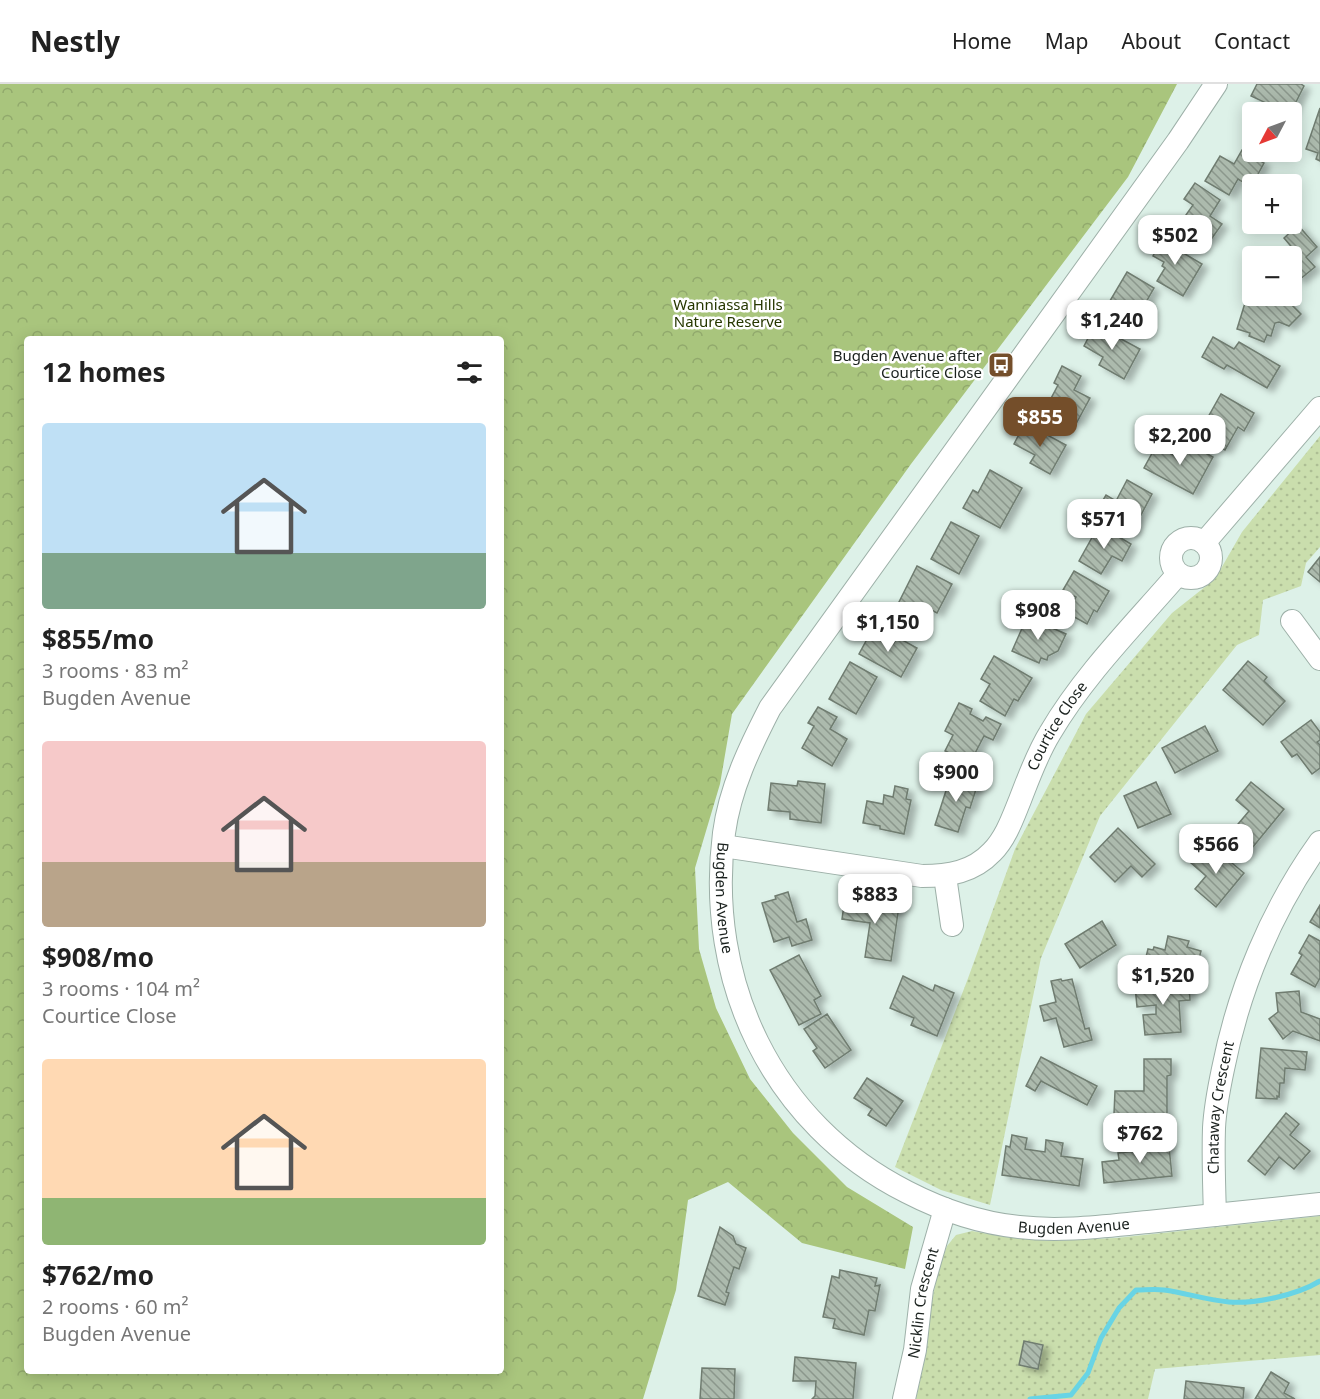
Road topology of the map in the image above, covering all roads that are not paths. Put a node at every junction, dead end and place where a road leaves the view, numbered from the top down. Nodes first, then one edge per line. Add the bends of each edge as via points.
1 (1216, 84) edge
2 (1320, 408) edge
3 (1292, 621) dead end
4 (1320, 659) edge
5 (1320, 842) edge
6 (723, 846) junction
7 (945, 876) junction
8 (952, 925) dead end
9 (1320, 1204) edge
10 (945, 1209) junction
11 (1215, 1215) junction
12 (904, 1399) edge

1 - 6 street, Bugden Avenue via 770,708 747,753 724,830
2 - 7 street, Courtice Close via 1204,543 1189,538 1175,545 1171,560 1178,574 1073,698 1049,734 999,844 975,866
3 - 4 street
5 - 11 street, Chataway Crescent via 1275,917 1229,1036 1214,1126
6 - 7 street, Courtice Close via 922,876
6 - 10 street, Bugden Avenue via 722,923 727,953 744,1010 775,1073 820,1130 847,1155 893,1185
7 - 8 street
9 - 11 street, Bugden Avenue
10 - 11 street, Bugden Avenue via 1019,1227 1071,1229
10 - 12 street, Nicklin Crescent via 922,1289

